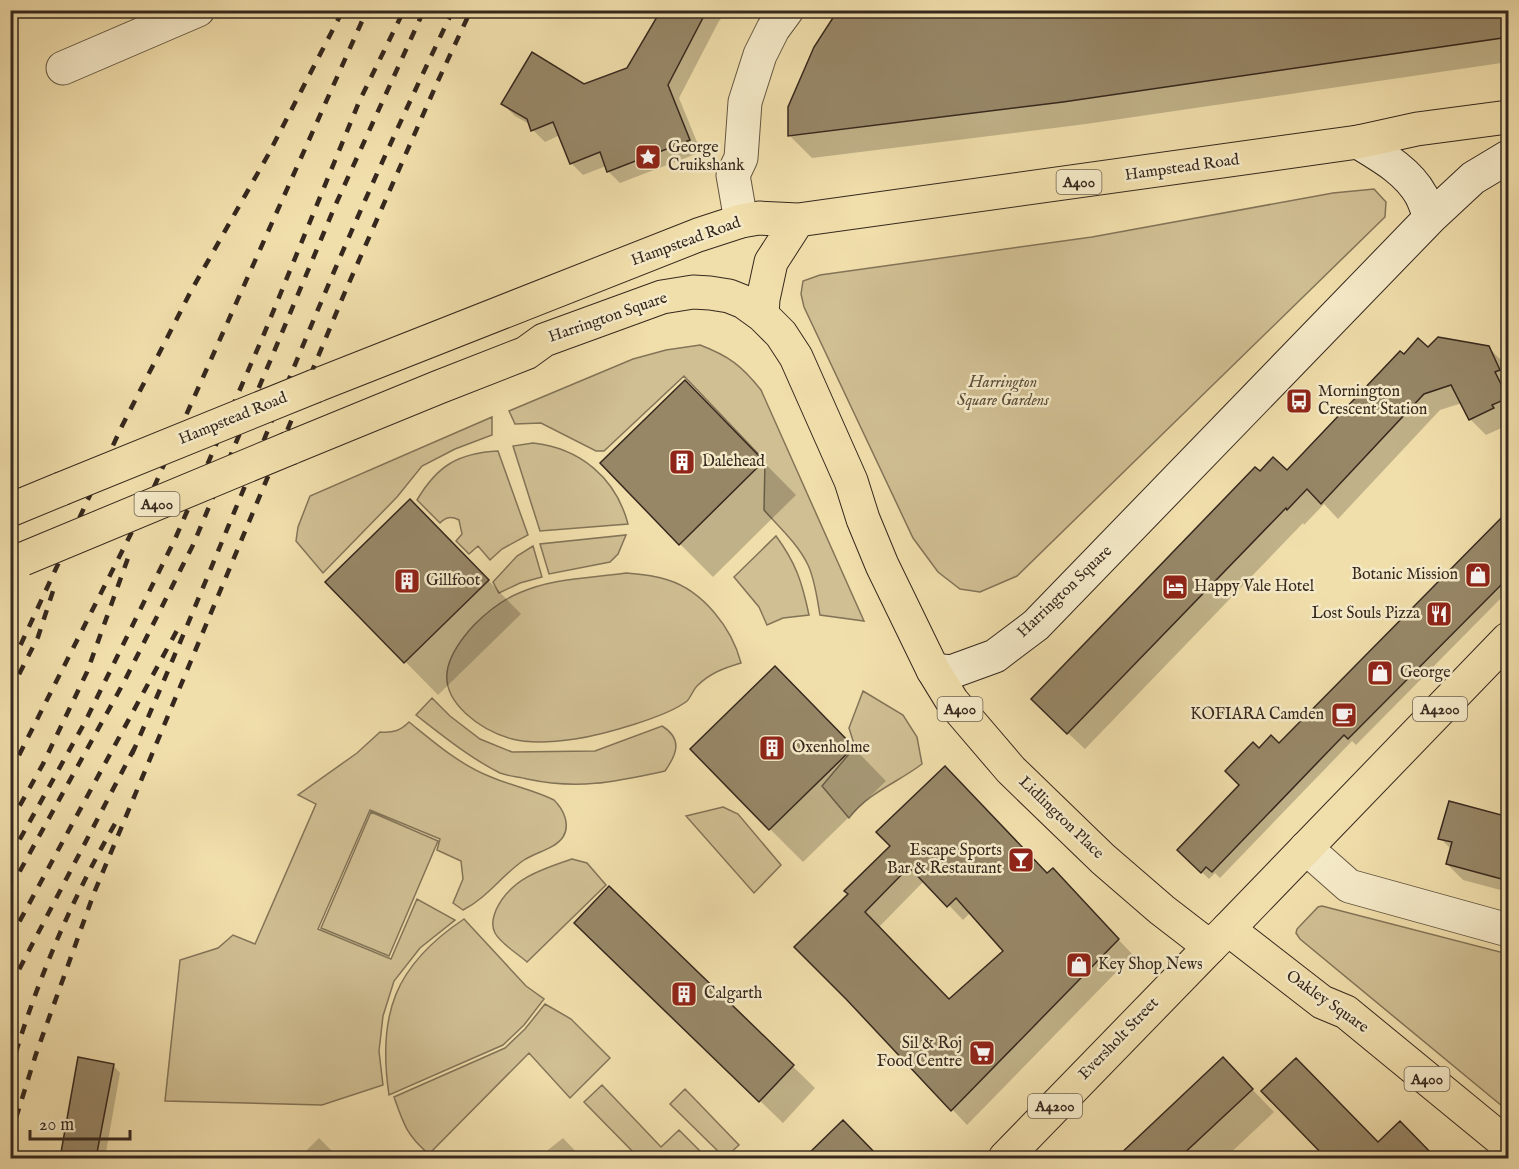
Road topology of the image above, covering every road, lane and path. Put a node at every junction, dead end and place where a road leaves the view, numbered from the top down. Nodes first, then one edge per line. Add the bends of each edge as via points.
1 (198, 10) edge
2 (787, 10) edge
3 (63, 68) dead end
4 (1509, 117) edge
5 (1358, 142) junction
6 (1509, 157) edge
7 (1430, 218) junction
8 (750, 219) junction
9 (798, 220) junction
10 (762, 315) junction
11 (10, 510) edge
12 (17, 562) edge
13 (1509, 639) edge
14 (933, 670) junction
15 (1306, 848) junction
16 (1509, 930) edge
17 (1219, 938) junction
18 (1509, 1145) edge
19 (1005, 1158) edge

1 - 3 street
2 - 8 street via 759,55 745,102 741,158 733,175
4 - 5 main road, Hampstead Road / A400 via 1417,129
5 - 7 street via 1394,165 1421,194
5 - 9 main road, Hampstead Road / A400
6 - 7 street, Harrington Square via 1473,178
7 - 14 street, Harrington Square via 1036,625 995,656 951,672
8 - 9 main road, Hampstead Road / A400
8 - 11 main road, Hampstead Road / A400, bridge via 676,243
9 - 10 main road via 771,262
10 - 12 main road, Harrington Square / A400, bridge via 729,296 693,292 662,297 544,340 526,353
10 - 14 main road, Harrington Square / A400 via 796,357 851,480 882,565
13 - 15 main road, A4200
14 - 17 main road, Lidlington Place / A400 via 952,701 1011,770 1103,859 1162,910
15 - 16 street via 1349,886
15 - 17 main road, A4200
17 - 18 main road, Oakley Square / A400 via 1322,1002 1346,1012
17 - 19 main road, Eversholt Street / A4200

